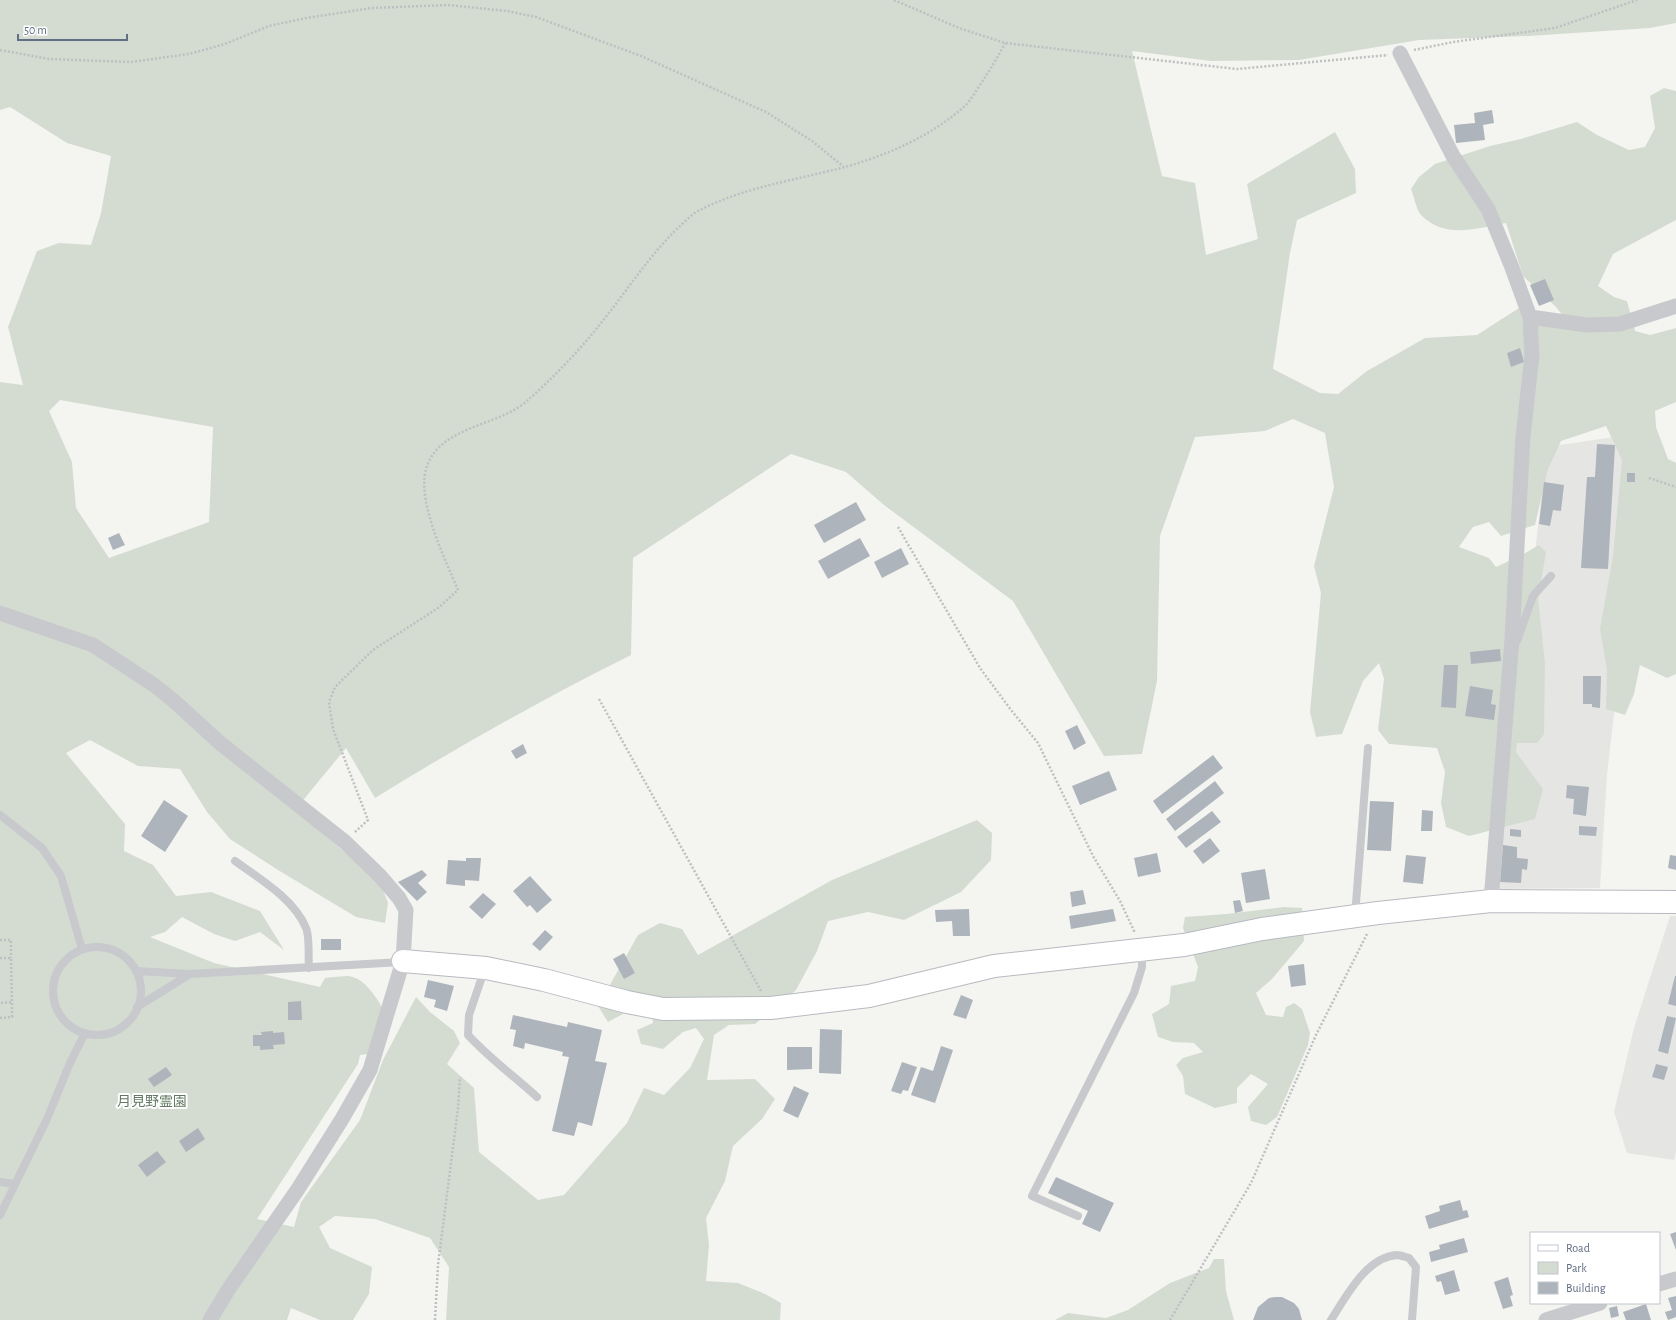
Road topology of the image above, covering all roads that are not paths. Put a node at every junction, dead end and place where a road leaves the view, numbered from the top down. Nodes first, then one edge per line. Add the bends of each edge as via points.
1 (1400, 53) road end
2 (1676, 306) edge
3 (1530, 317) junction
4 (1550, 576) dead end
5 (0, 613) edge
6 (1510, 659) junction
7 (1368, 748) dead end
8 (0, 815) edge
9 (235, 861) dead end
10 (1491, 901) junction
11 (1676, 902) edge
12 (1355, 916) junction
13 (1142, 949) junction
14 (82, 950) junction
15 (403, 962) junction
16 (309, 968) junction
17 (486, 968) junction
18 (136, 972) junction
19 (190, 974) junction
20 (138, 1007) junction
21 (85, 1033) junction
22 (537, 1097) dead end
23 (0, 1182) edge
24 (14, 1184) junction
25 (0, 1215) edge
26 (1078, 1216) dead end
27 (1676, 1279) edge
28 (1660, 1284) edge
29 (1597, 1304) edge
30 (210, 1320) edge
31 (1331, 1320) edge
32 (1412, 1320) edge
33 (1546, 1320) edge

1 - 3 street via 1453,156 1488,209
2 - 3 street via 1620,324 1587,325
3 - 6 street via 1532,355 1523,436
4 - 6 lane via 1533,596
5 - 15 street via 93,645 148,681 220,743 345,842 380,876 406,910
6 - 10 street
7 - 12 lane
8 - 14 lane via 42,848 61,876
9 - 16 lane via 279,894 298,912 307,929
10 - 11 street
10 - 12 street
12 - 13 street via 1262,929 1184,945
13 - 17 street via 994,966 869,996 771,1008 663,1009
13 - 26 lane via 1142,967 1134,993 1032,1196
14 - 18 lane via 100,947 118,952 126,957
14 - 21 lane via 61,966 56,974 53,992 62,1018
15 - 16 lane
15 - 17 street
15 - 30 street via 370,1070 298,1189
16 - 19 lane
17 - 22 lane via 469,1015 468,1036
18 - 19 lane
18 - 20 lane via 141,989
19 - 20 lane
20 - 21 lane via 120,1028 103,1034
21 - 24 lane via 47,1119
23 - 24 lane
24 - 25 lane
27 - 28 street
29 - 33 street
31 - 32 lane via 1359,1277 1384,1258 1398,1255 1409,1258 1416,1267

